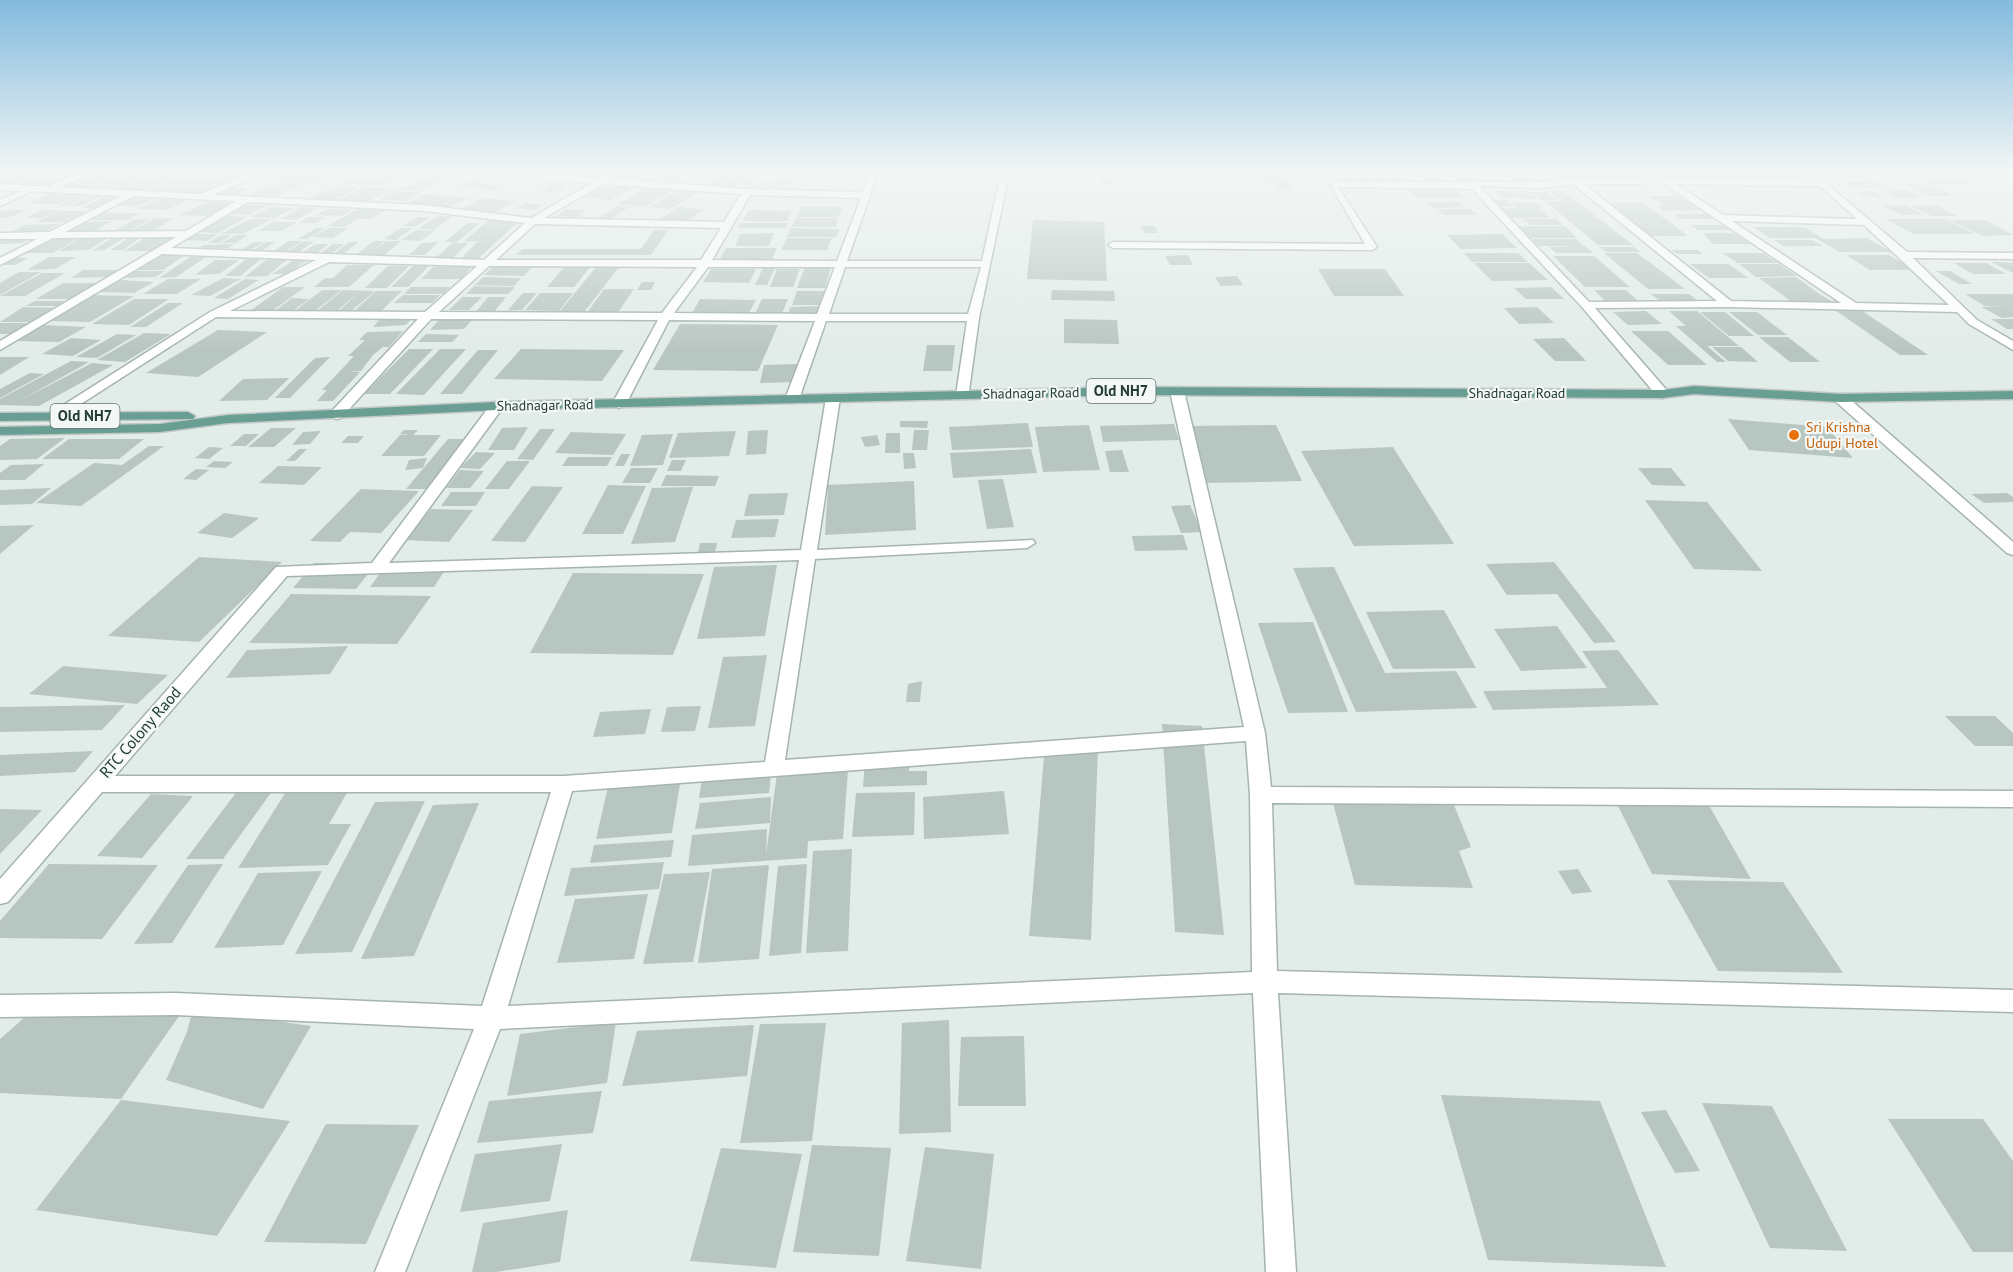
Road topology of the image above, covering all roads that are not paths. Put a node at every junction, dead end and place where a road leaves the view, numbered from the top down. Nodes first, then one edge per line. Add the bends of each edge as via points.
1 (58, 232) edge
2 (191, 232) edge
3 (521, 232) edge
4 (723, 232) edge
5 (853, 232) edge
6 (993, 232) edge
7 (1363, 232) edge
8 (1518, 232) edge
9 (1639, 232) edge
10 (1742, 232) edge
11 (1879, 232) edge
12 (188, 234) junction
13 (0, 236) edge
14 (51, 236) junction
15 (1113, 246) dead end
16 (161, 251) junction
17 (1904, 255) junction
18 (2013, 256) edge
19 (327, 259) junction
20 (0, 262) edge
21 (489, 263) junction
22 (705, 263) junction
23 (842, 263) junction
24 (987, 264) junction
25 (1728, 304) junction
26 (1586, 305) junction
27 (1854, 307) junction
28 (1958, 309) junction
29 (214, 314) junction
30 (428, 316) junction
31 (665, 317) junction
32 (822, 317) junction
33 (973, 318) junction
34 (0, 346) edge
35 (2013, 346) edge
36 (1177, 391) junction
37 (1663, 394) junction
38 (963, 395) junction
39 (2013, 395) edge
40 (833, 398) junction
41 (1839, 398) junction
42 (792, 399) junction
43 (619, 404) junction
44 (497, 406) junction
45 (336, 415) junction
46 (0, 417) edge
47 (56, 417) junction
48 (228, 419) junction
49 (0, 431) edge
50 (1027, 543) dead end
51 (2013, 550) edge
52 (806, 555) junction
53 (376, 568) junction
54 (1255, 733) junction
55 (774, 767) junction
56 (94, 784) junction
57 (564, 784) junction
58 (1261, 795) junction
59 (2013, 799) edge
60 (0, 895) edge
61 (1265, 982) junction
62 (2013, 1001) edge
63 (0, 1006) edge
64 (491, 1018) junction
65 (390, 1272) edge
66 (1281, 1272) edge

1 - 14 street
2 - 12 street
3 - 21 street
4 - 22 street
5 - 23 street
6 - 24 street
7 - 15 street via 1372,247
8 - 26 street
9 - 25 street
10 - 27 street
11 - 17 street
12 - 14 street
12 - 16 street
13 - 14 street
14 - 20 street
16 - 19 street
16 - 34 street
17 - 18 street
17 - 28 street
19 - 21 street
19 - 29 street
21 - 22 street
21 - 30 street
22 - 23 street
22 - 31 street
23 - 24 street
23 - 32 street
24 - 33 street
25 - 26 street
25 - 27 street
26 - 37 street
27 - 28 street
28 - 35 street
29 - 30 street
29 - 47 street
30 - 31 street
30 - 45 street
31 - 32 street
31 - 43 street
32 - 33 street
32 - 42 street
33 - 38 street
36 - 37 main road, Shadnagar Road / Old NH7
36 - 38 main road, Shadnagar Road / Old NH7
36 - 54 street
37 - 41 main road, Shadnagar Road / Old NH7 via 1694,390
38 - 40 main road, Shadnagar Road / Old NH7
39 - 41 main road, Shadnagar Road / Old NH7
40 - 42 main road, Shadnagar Road / Old NH7
40 - 52 street
41 - 51 street
42 - 43 main road, Shadnagar Road / Old NH7
43 - 44 main road, Shadnagar Road / Old NH7
44 - 45 main road, Shadnagar Road / Old NH7
44 - 53 street
45 - 48 main road, Shadnagar Road / Old NH7
46 - 47 main road, Shadnagar Road / Old NH7
47 - 48 main road, Shadnagar Road / Old NH7 via 171,414
48 - 49 main road, Shadnagar Road / Old NH7 via 160,428
50 - 52 street
52 - 53 street
52 - 55 street
53 - 56 street, RTC Colony Raod via 282,571
54 - 55 street
54 - 58 street
55 - 57 street
56 - 57 street
56 - 60 street, RTC Colony Raod
57 - 64 street
58 - 59 street
58 - 61 street
61 - 62 street
61 - 64 street
61 - 66 street
63 - 64 street via 176,1004
64 - 65 street

